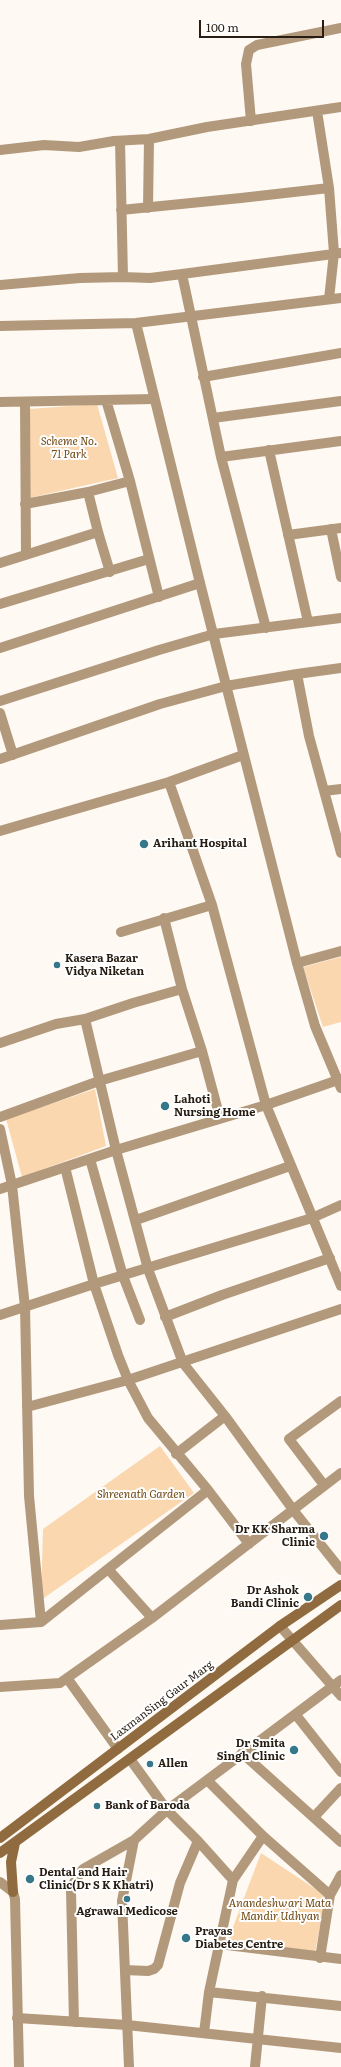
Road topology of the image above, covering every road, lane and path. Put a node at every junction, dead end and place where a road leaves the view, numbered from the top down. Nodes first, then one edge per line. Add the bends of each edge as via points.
1 (341, 28) edge
2 (341, 108) edge
3 (317, 111) junction
4 (251, 121) junction
5 (149, 140) junction
6 (120, 141) junction
7 (0, 150) edge
8 (330, 188) junction
9 (148, 208) junction
10 (121, 210) junction
11 (338, 253) edge
12 (182, 274) junction
13 (123, 277) junction
14 (0, 284) edge
15 (341, 298) edge
16 (329, 299) junction
17 (190, 317) junction
18 (136, 323) junction
19 (0, 326) edge
20 (341, 353) edge
21 (203, 377) junction
22 (154, 399) junction
23 (106, 400) junction
24 (341, 401) edge
25 (0, 402) edge
26 (25, 402) junction
27 (213, 418) junction
28 (341, 441) edge
29 (269, 450) junction
30 (221, 457) junction
31 (130, 481) junction
32 (88, 492) junction
33 (25, 504) junction
34 (336, 528) edge
35 (98, 532) junction
36 (288, 536) junction
37 (26, 555) junction
38 (149, 559) junction
39 (0, 563) edge
40 (110, 572) junction
41 (341, 575) edge
42 (200, 583) junction
43 (159, 597) junction
44 (0, 604) edge
45 (341, 618) edge
46 (308, 622) junction
47 (266, 628) junction
48 (214, 634) junction
49 (0, 648) edge
50 (341, 668) edge
51 (296, 674) junction
52 (226, 686) junction
53 (0, 701) edge
54 (0, 713) edge
55 (13, 755) junction
56 (243, 755) junction
57 (0, 759) edge
58 (169, 782) junction
59 (341, 789) edge
60 (324, 791) junction
61 (0, 831) edge
62 (341, 853) edge
63 (212, 905) junction
64 (164, 918) junction
65 (121, 932) dead end
66 (341, 951) edge
67 (297, 963) junction
68 (182, 989) junction
69 (85, 1019) junction
70 (0, 1043) edge
71 (202, 1051) junction
72 (99, 1081) junction
73 (340, 1082) edge
74 (266, 1105) junction
75 (0, 1117) edge
76 (220, 1118) junction
77 (0, 1129) edge
78 (116, 1150) junction
79 (90, 1159) junction
80 (290, 1166) junction
81 (65, 1167) junction
82 (12, 1185) junction
83 (0, 1189) edge
84 (341, 1205) edge
85 (312, 1218) junction
86 (136, 1220) junction
87 (330, 1258) junction
88 (148, 1269) junction
89 (123, 1276) junction
90 (94, 1284) junction
91 (341, 1286) edge
92 (26, 1307) junction
93 (341, 1309) edge
94 (0, 1315) edge
95 (165, 1317) junction
96 (140, 1320) dead end
97 (183, 1363) junction
98 (128, 1380) junction
99 (341, 1401) edge
100 (27, 1406) junction
101 (225, 1416) junction
102 (176, 1454) junction
103 (341, 1473) edge
104 (324, 1485) junction
105 (208, 1490) junction
106 (294, 1511) junction
107 (249, 1544) junction
108 (108, 1569) junction
109 (341, 1570) edge
110 (341, 1585) edge
111 (341, 1606) edge
112 (152, 1618) junction
113 (41, 1622) junction
114 (0, 1625) edge
115 (280, 1626) junction
116 (294, 1640) junction
117 (67, 1678) junction
118 (337, 1683) edge
119 (0, 1687) edge
120 (341, 1696) edge
121 (296, 1715) junction
122 (118, 1750) junction
123 (242, 1754) junction
124 (130, 1759) junction
125 (341, 1772) edge
126 (207, 1780) junction
127 (341, 1788) edge
128 (167, 1810) junction
129 (314, 1817) junction
130 (263, 1836) junction
131 (0, 1838) edge
132 (134, 1840) junction
133 (198, 1841) junction
134 (341, 1842) edge
135 (15, 1843) junction
136 (0, 1853) edge
137 (341, 1875) edge
138 (233, 1880) junction
139 (0, 1882) edge
140 (13, 1892) junction
141 (330, 1895) junction
142 (219, 1944) junction
143 (320, 1958) junction
144 (341, 1959) edge
145 (124, 1970) junction
146 (208, 1992) junction
147 (262, 1996) junction
148 (341, 2006) edge
149 (17, 2018) junction
150 (74, 2022) junction
151 (127, 2025) junction
152 (204, 2033) junction
153 (258, 2039) junction
154 (341, 2048) edge
155 (19, 2067) edge
156 (129, 2067) edge
157 (255, 2067) edge

1 - 4 street via 257,44 249,50 246,64
2 - 3 street
3 - 4 street
3 - 8 street
4 - 5 street
5 - 6 street
5 - 9 street
6 - 7 street via 79,147 44,145
6 - 10 street
8 - 9 street
8 - 11 street
9 - 10 street
10 - 13 street
11 - 12 street
11 - 16 street
12 - 13 street via 150,278
12 - 17 street
13 - 14 street
15 - 16 street
16 - 17 street
17 - 18 street
17 - 21 street
18 - 19 street
18 - 22 street
20 - 21 street
21 - 27 street
22 - 23 street
22 - 42 street
23 - 26 street
23 - 31 street
24 - 27 street
25 - 26 street
26 - 33 street
27 - 30 street
28 - 29 street
29 - 30 street
29 - 36 street
30 - 47 street
31 - 32 street
31 - 38 street
32 - 33 street
32 - 35 street
33 - 37 street
34 - 36 street
34 - 41 street
35 - 37 street
35 - 40 street
36 - 46 street
37 - 39 street
38 - 40 street
38 - 43 street
40 - 44 street
42 - 43 street
42 - 48 street
43 - 49 street
45 - 46 street
46 - 47 street
47 - 48 street
48 - 52 street
48 - 53 street
50 - 51 street
51 - 52 street
51 - 60 street via 308,736
52 - 55 street via 160,704
52 - 56 street
54 - 55 street
55 - 57 street
56 - 58 street
56 - 67 street
58 - 61 street
58 - 63 street
59 - 60 street
60 - 62 street
63 - 64 street
63 - 74 street
64 - 65 street
64 - 68 street
66 - 67 street
67 - 73 street via 315,1026
68 - 69 street
68 - 71 street
69 - 70 street via 56,1024
69 - 72 street
71 - 72 street
71 - 76 street
72 - 75 street
72 - 78 street
73 - 74 street
74 - 76 street
74 - 80 street
76 - 78 street
77 - 82 street
78 - 79 street
78 - 86 street
79 - 81 street
79 - 89 street
80 - 85 street
80 - 86 street
81 - 82 street
81 - 90 street
82 - 83 street
82 - 92 street
84 - 85 street
85 - 87 street
85 - 88 street
86 - 88 street
87 - 91 street
87 - 95 street
88 - 89 street
88 - 95 street
89 - 90 street
89 - 96 street
90 - 92 street
90 - 98 street
92 - 94 street
92 - 100 street
93 - 97 street
95 - 97 street
97 - 98 street
97 - 101 street
98 - 100 street
98 - 102 street via 148,1418
99 - 104 street via 289,1439
100 - 113 street via 29,1496
101 - 102 street
101 - 106 street
102 - 105 street
103 - 104 street
104 - 106 street
105 - 107 street
105 - 108 street
106 - 107 street
106 - 109 street
107 - 112 street
108 - 112 street
108 - 113 street
110 - 115 main road, LaxmanSing Gaur Marg
111 - 116 main road
112 - 117 street
113 - 114 street
115 - 116 street
115 - 122 main road, LaxmanSing Gaur Marg
116 - 118 street
116 - 124 main road
117 - 119 street via 60,1683
117 - 122 street
118 - 120 street
118 - 121 street
121 - 123 street
121 - 125 street
122 - 131 main road, LaxmanSing Gaur Marg
123 - 126 street
123 - 129 street
124 - 128 street
124 - 135 main road
126 - 128 street
126 - 130 street
127 - 129 street
128 - 132 street
128 - 133 street
129 - 134 street
130 - 138 street
130 - 141 street
132 - 145 street via 122,1901
132 - 150 street via 83,1869 73,1884 71,1891
133 - 138 street
133 - 145 street via 180,1883 158,1965 148,1971
135 - 136 main road
135 - 140 main road via 11,1862
137 - 141 street
138 - 142 street
139 - 140 street
140 - 149 street
141 - 143 street
142 - 143 street
142 - 146 street
143 - 144 street
145 - 151 street
146 - 147 street
146 - 152 street
147 - 148 street
147 - 153 street
149 - 150 street
149 - 155 street
150 - 151 street
151 - 152 street
151 - 156 street
152 - 153 street
153 - 154 street
153 - 157 street

